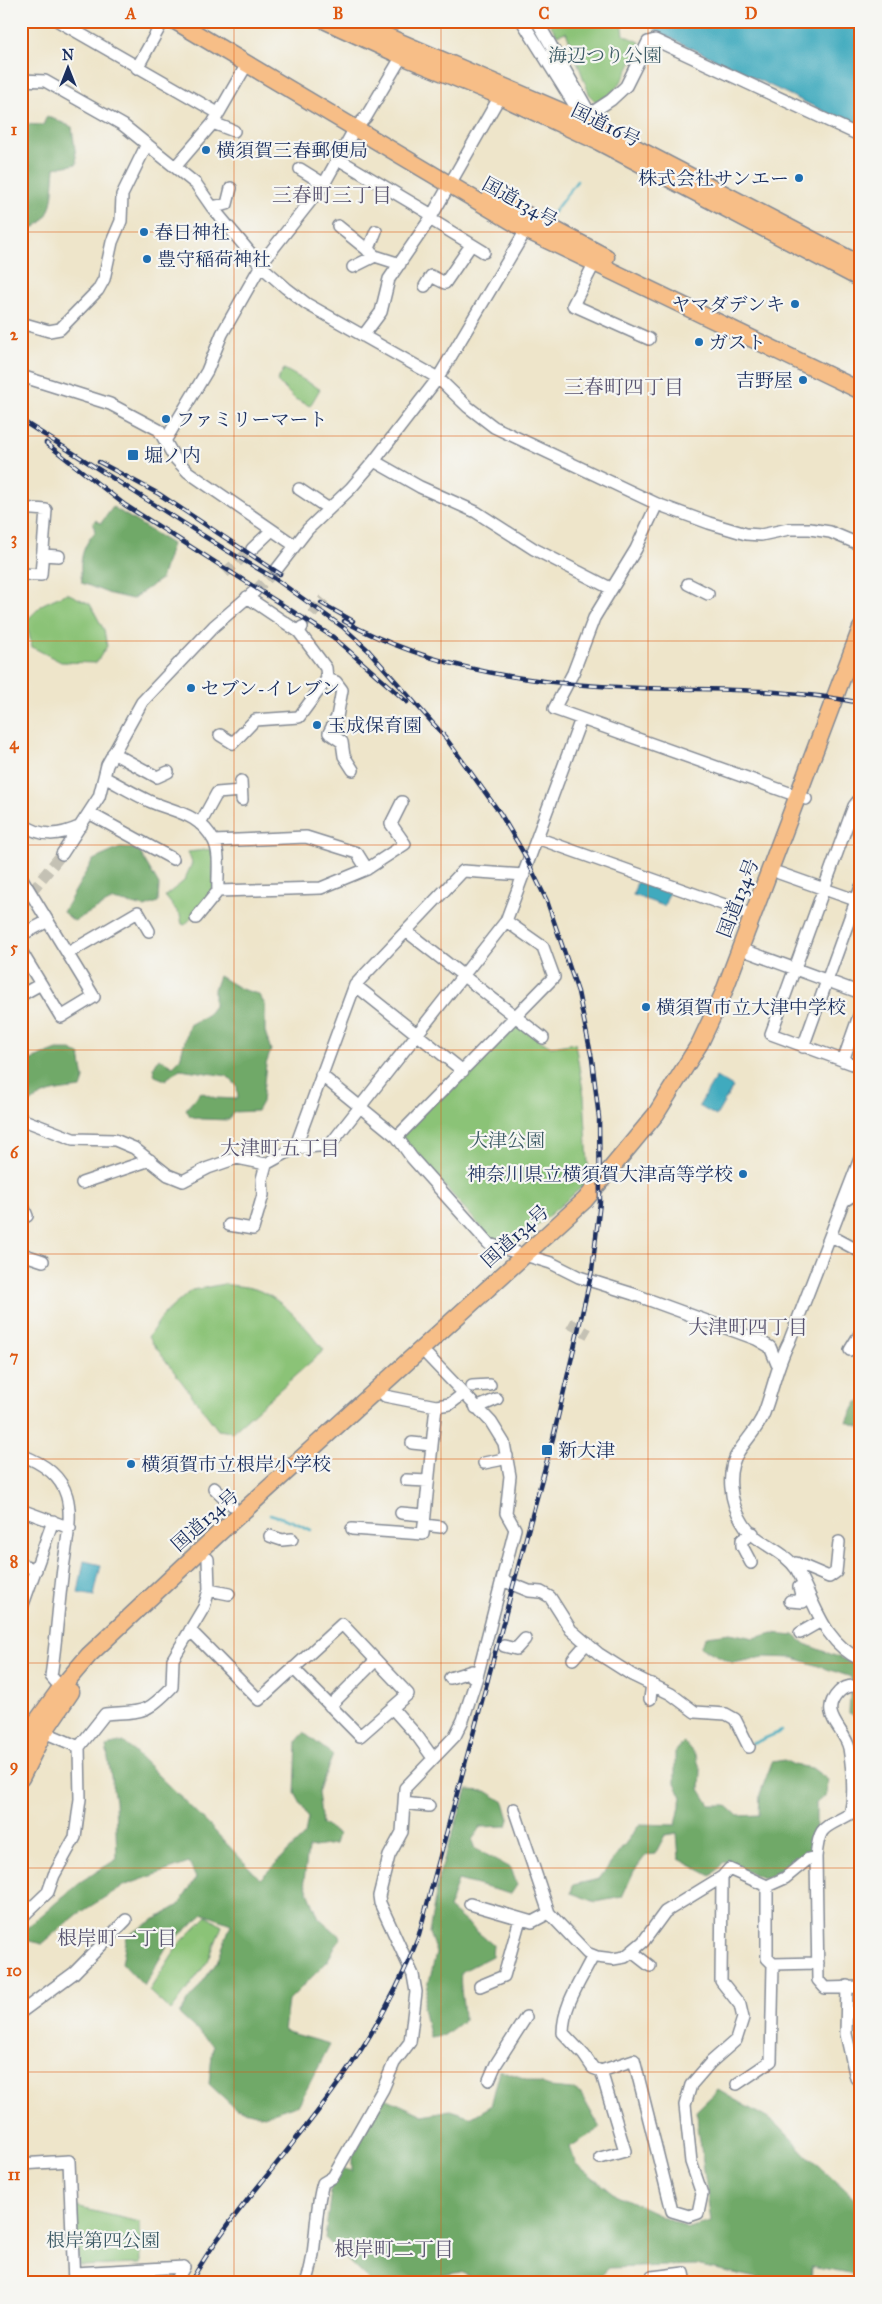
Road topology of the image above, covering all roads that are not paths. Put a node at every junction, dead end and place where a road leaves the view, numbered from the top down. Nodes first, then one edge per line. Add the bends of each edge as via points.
1 (58, 21) edge
2 (163, 21) edge
3 (175, 21) edge
4 (192, 21) edge
5 (326, 21) edge
6 (351, 21) edge
7 (522, 21) edge
8 (537, 21) edge
9 (402, 56) junction
10 (247, 64) junction
11 (137, 68) junction
12 (21, 80) edge
13 (500, 96) junction
14 (215, 118) junction
15 (585, 118) junction
16 (359, 124) junction
17 (234, 131) dead end
18 (861, 136) edge
19 (601, 137) junction
20 (147, 144) junction
21 (338, 159) junction
22 (176, 166) junction
23 (300, 169) dead end
24 (451, 180) junction
25 (324, 184) junction
26 (232, 188) dead end
27 (212, 207) junction
28 (431, 217) junction
29 (529, 225) junction
30 (338, 226) dead end
31 (376, 231) dead end
32 (471, 246) junction
33 (484, 252) dead end
34 (371, 253) junction
35 (400, 264) junction
36 (594, 264) junction
37 (861, 265) edge
38 (262, 267) junction
39 (353, 267) dead end
40 (861, 279) edge
41 (425, 286) dead end
42 (21, 323) edge
43 (363, 336) junction
44 (649, 339) dead end
45 (21, 376) edge
46 (438, 378) junction
47 (861, 380) edge
48 (861, 391) edge
49 (165, 441) junction
50 (374, 461) junction
51 (299, 489) dead end
52 (657, 504) junction
53 (21, 508) edge
54 (329, 509) junction
55 (272, 530) junction
56 (294, 545) junction
57 (861, 545) edge
58 (252, 549) tunnel mouth
59 (42, 555) junction
60 (59, 556) dead end
61 (277, 569) tunnel mouth
62 (21, 574) edge
63 (688, 584) dead end
64 (610, 588) junction
65 (708, 594) dead end
66 (861, 628) edge
67 (861, 659) edge
68 (327, 679) junction
69 (581, 719) junction
70 (220, 735) dead end
71 (113, 753) junction
72 (353, 770) dead end
73 (168, 772) dead end
74 (104, 777) junction
75 (241, 791) dead end
76 (802, 797) junction
77 (861, 797) edge
78 (402, 802) dead end
79 (89, 813) junction
80 (21, 823) edge
81 (200, 824) junction
82 (80, 826) junction
83 (537, 838) junction
84 (214, 841) junction
85 (62, 854) tunnel mouth
86 (173, 859) dead end
87 (367, 869) junction
88 (779, 873) junction
89 (524, 875) junction
90 (21, 877) edge
91 (861, 887) edge
92 (823, 889) junction
93 (218, 891) junction
94 (858, 901) edge
95 (753, 915) junction
96 (196, 918) dead end
97 (48, 921) junction
98 (506, 921) junction
99 (149, 931) dead end
100 (406, 931) junction
101 (21, 935) edge
102 (21, 951) edge
103 (749, 952) junction
104 (68, 953) junction
105 (794, 968) junction
106 (463, 977) junction
107 (827, 980) junction
108 (41, 984) junction
109 (355, 985) junction
110 (861, 993) edge
111 (21, 996) edge
112 (861, 1010) edge
113 (515, 1017) junction
114 (417, 1033) junction
115 (542, 1038) dead end
116 (803, 1046) junction
117 (843, 1061) junction
118 (861, 1067) edge
119 (463, 1071) junction
120 (321, 1075) junction
121 (360, 1107) junction
122 (21, 1119) edge
123 (397, 1137) junction
124 (294, 1148) junction
125 (861, 1156) edge
126 (150, 1160) junction
127 (266, 1164) junction
128 (82, 1183) dead end
129 (861, 1190) edge
130 (21, 1201) edge
131 (844, 1201) junction
132 (27, 1216) dead end
133 (229, 1225) dead end
134 (830, 1236) junction
135 (25, 1252) edge
136 (861, 1252) edge
137 (529, 1257) junction
138 (43, 1261) dead end
139 (861, 1332) edge
140 (850, 1350) dead end
141 (428, 1356) junction
142 (778, 1364) junction
143 (490, 1385) dead end
144 (472, 1386) dead end
145 (463, 1394) junction
146 (385, 1396) junction
147 (497, 1399) dead end
148 (436, 1406) junction
149 (476, 1408) junction
150 (412, 1443) dead end
151 (431, 1445) junction
152 (21, 1455) edge
153 (507, 1456) junction
154 (484, 1463) dead end
155 (406, 1480) dead end
156 (428, 1481) junction
157 (214, 1488) dead end
158 (232, 1505) dead end
159 (21, 1510) edge
160 (401, 1514) dead end
161 (53, 1521) junction
162 (424, 1525) junction
163 (441, 1526) dead end
164 (70, 1528) junction
165 (352, 1529) dead end
166 (753, 1533) junction
167 (270, 1536) dead end
168 (292, 1539) dead end
169 (839, 1542) dead end
170 (422, 1547) dead end
171 (208, 1559) junction
172 (751, 1563) dead end
173 (21, 1564) edge
174 (794, 1564) junction
175 (36, 1570) junction
176 (502, 1579) junction
177 (802, 1582) junction
178 (209, 1590) junction
179 (229, 1594) dead end
180 (790, 1601) dead end
181 (21, 1610) edge
182 (820, 1621) junction
183 (483, 1622) dead end
184 (190, 1630) junction
185 (800, 1633) dead end
186 (525, 1639) dead end
187 (587, 1643) junction
188 (504, 1646) dead end
189 (573, 1659) dead end
190 (376, 1660) junction
191 (861, 1660) edge
192 (293, 1668) junction
193 (450, 1678) dead end
194 (477, 1678) junction
195 (652, 1684) junction
196 (861, 1687) edge
197 (64, 1692) junction
198 (650, 1699) dead end
199 (330, 1706) junction
200 (393, 1709) junction
201 (44, 1732) junction
202 (24, 1744) edge
203 (79, 1747) junction
204 (750, 1747) dead end
205 (433, 1758) junction
206 (21, 1778) edge
207 (404, 1803) junction
208 (429, 1806) dead end
209 (514, 1809) dead end
210 (403, 1824) junction
211 (390, 1840) dead end
212 (816, 1856) junction
213 (722, 1877) junction
214 (767, 1886) junction
215 (470, 1904) dead end
216 (549, 1913) junction
217 (21, 1918) edge
218 (520, 1919) junction
219 (126, 1920) dead end
220 (632, 1952) junction
221 (593, 1956) junction
222 (818, 1963) junction
223 (773, 1964) junction
224 (650, 1966) dead end
225 (480, 1986) dead end
226 (847, 1986) junction
227 (861, 1986) edge
228 (21, 2012) edge
229 (526, 2017) dead end
230 (600, 2071) junction
231 (489, 2080) dead end
232 (861, 2082) edge
233 (752, 2089) dead end
234 (600, 2158) dead end
235 (21, 2164) edge
236 (74, 2278) edge
237 (175, 2283) edge
238 (306, 2283) edge
239 (652, 2283) edge
240 (686, 2283) edge

1 - 11 street
2 - 11 street
3 - 10 highway, 国道134号
4 - 16 highway, 国道134号
5 - 9 highway, 国道16号
6 - 15 highway, 国道16号
7 - 15 street
8 - 15 street
9 - 13 highway, 国道16号
9 - 16 street
10 - 14 street
10 - 16 highway, 国道134号
11 - 14 street
12 - 20 street via 44,81 124,125
13 - 19 highway, 国道16号
13 - 24 street
14 - 17 street
14 - 22 street
15 - 18 street via 622,91 648,42 655,40
15 - 19 highway, 国道16号
16 - 21 street
16 - 24 highway, 国道134号
19 - 37 highway, 国道16号
19 - 40 highway, 国道16号
20 - 22 street
20 - 42 street via 122,195 121,221 98,290 60,329 49,331
21 - 25 street
21 - 28 street
22 - 27 street via 196,184
23 - 25 street
24 - 28 street
24 - 29 highway, 国道134号
25 - 38 street via 264,260
26 - 27 street via 227,204
27 - 38 street
28 - 32 street
28 - 35 street
29 - 36 highway, 国道134号
29 - 46 street
29 - 47 highway, 国道134号
30 - 34 street
31 - 34 street
32 - 33 street
32 - 41 street via 445,284 431,276
34 - 35 street
34 - 39 street
35 - 43 street via 389,279 381,312
36 - 44 street via 573,305
36 - 48 highway, 国道134号
38 - 43 street via 307,304
38 - 49 street via 222,334 207,372
43 - 46 street
45 - 49 street via 123,410 159,430
46 - 50 street
46 - 52 street via 494,427
49 - 55 street via 188,472
50 - 54 street
50 - 64 street via 420,487 476,512 534,549
51 - 54 street
52 - 57 street via 746,534 761,535 789,528 810,529 830,532
52 - 64 street via 636,549
53 - 59 street via 46,510
54 - 56 street
55 - 56 street
55 - 58 street
56 - 61 street
59 - 60 street
59 - 62 street via 41,575
63 - 65 street
64 - 69 street via 554,709
66 - 76 highway, 国道134号
67 - 76 highway, 国道134号
68 - 70 street via 299,717 255,720 233,743
68 - 71 street via 326,668 301,629 251,594 214,626 142,702
68 - 72 street via 336,682 342,690 337,717 329,733 342,742 344,756
69 - 76 street
69 - 83 street
71 - 73 street via 157,777
71 - 74 street
74 - 79 street
74 - 81 street via 151,802 179,810
75 - 81 street via 217,793
76 - 88 highway, 国道134号
76 - 95 highway, 国道134号
77 - 92 street via 854,806
78 - 87 street via 391,824 405,844
79 - 82 street
79 - 86 street
80 - 82 street via 45,835 64,833
81 - 84 street
82 - 85 street
83 - 89 street
83 - 95 street
84 - 87 street via 306,837 357,853
84 - 93 street
87 - 93 street via 321,888
88 - 92 street
88 - 103 highway, 国道134号
89 - 98 street
89 - 100 street via 463,871
90 - 97 street
91 - 94 street
92 - 94 street
92 - 105 street
93 - 96 street
94 - 107 street
95 - 137 highway, 国道134号 via 700,1043 656,1114 585,1200
97 - 101 street
97 - 104 street
98 - 106 street
98 - 113 street via 543,947 554,974
99 - 104 street via 138,912
100 - 106 street
100 - 109 street
102 - 108 street
103 - 105 street
103 - 137 highway, 国道134号 via 708,1047 664,1120 592,1207
104 - 108 street via 94,997 61,1017
105 - 107 street
105 - 116 street via 771,1034
106 - 113 street
106 - 114 street
107 - 110 street
107 - 116 street
108 - 111 street
109 - 114 street
109 - 120 street
112 - 117 street
113 - 115 street
113 - 119 street
114 - 119 street
114 - 121 street
116 - 117 street
117 - 118 street
119 - 123 street
120 - 121 street
120 - 124 street
121 - 123 street
121 - 124 street via 330,1145
122 - 126 street via 73,1139 115,1140
123 - 137 street via 488,1244
124 - 127 street
125 - 131 street
126 - 127 street via 185,1187 208,1168 237,1158
126 - 128 street
127 - 133 street via 263,1194 253,1229
129 - 131 street
130 - 132 street
131 - 134 street
134 - 136 street
134 - 142 street
135 - 138 street
137 - 141 highway, 国道134号
137 - 142 street via 756,1339 770,1347
137 - 197 highway, 国道134号 via 122,1623 79,1665
139 - 140 street
141 - 145 street
141 - 146 highway, 国道134号
142 - 166 street via 764,1415 736,1456 731,1474 733,1499 742,1523
143 - 144 street
145 - 148 street via 450,1404
145 - 149 street
146 - 148 street
146 - 171 highway, 国道134号
147 - 149 street
148 - 151 street
149 - 153 street via 491,1422 504,1443
150 - 151 street
151 - 156 street
152 - 164 street via 38,1461 58,1478 68,1499
153 - 154 street
153 - 176 street via 510,1476 506,1513 515,1529
155 - 156 street
156 - 162 street
157 - 158 street
159 - 161 street
160 - 162 street
161 - 164 street
161 - 175 street
162 - 163 street
162 - 165 street
162 - 170 street
164 - 197 street via 51,1676
166 - 172 street via 742,1540
166 - 174 street
167 - 168 street
169 - 174 street via 836,1572 829,1577
171 - 178 street
171 - 197 highway, 国道134号
173 - 175 street
174 - 177 street
175 - 181 street
176 - 183 street via 498,1580
176 - 187 street via 550,1597 571,1630
176 - 194 street
177 - 180 street via 798,1585 803,1602
177 - 182 street
178 - 179 street
178 - 184 street via 204,1607
182 - 185 street
182 - 191 street via 836,1643
184 - 192 street via 259,1700
184 - 203 street via 174,1659 172,1686 153,1706 143,1711 105,1714
186 - 188 street via 516,1649
187 - 189 street
187 - 195 street via 632,1675
190 - 192 street via 342,1624
190 - 199 street
190 - 200 street via 408,1694
192 - 199 street
193 - 194 street via 472,1671 472,1676
194 - 205 street via 459,1730
195 - 198 street
195 - 204 street via 696,1712 726,1714 734,1719
196 - 212 street via 848,1686 833,1701 835,1726 846,1739 848,1747 853,1799 850,1814 823,1828
197 - 201 highway, 国道134号
197 - 202 highway, 国道134号 via 34,1725
199 - 200 street via 360,1736
200 - 205 street
201 - 203 street
201 - 206 highway, 国道134号
203 - 217 street via 80,1799 75,1837 48,1892
205 - 207 street via 405,1788
207 - 208 street
207 - 210 street
209 - 216 street
210 - 211 street
210 - 238 street via 389,1856 379,1896 401,1954 413,1975 416,1992 410,2042 394,2064 333,2177 323,2183 312,2267
212 - 214 street via 785,1878
212 - 222 street
213 - 214 street via 729,1869
213 - 220 street via 665,1912
213 - 230 street via 721,1981 740,2005 743,2018 736,2040 691,2085 685,2105 691,2162 702,2194 698,2213 689,2216 672,2211 634,2060
214 - 223 street via 767,1958
215 - 218 street
216 - 218 street via 532,1922
216 - 221 street
218 - 225 street via 504,1976
219 - 228 street via 94,1959
220 - 221 street via 613,1959
220 - 224 street
221 - 230 street via 569,2002 563,2033 593,2068
222 - 223 street
222 - 226 street via 818,1980 825,1988
223 - 233 street via 771,2061 741,2081
226 - 227 street
226 - 232 street via 846,2034 856,2078
229 - 231 street
230 - 234 street via 625,2152
235 - 236 street via 69,2161
236 - 237 street via 184,2267
239 - 240 street via 652,2277 684,2273

